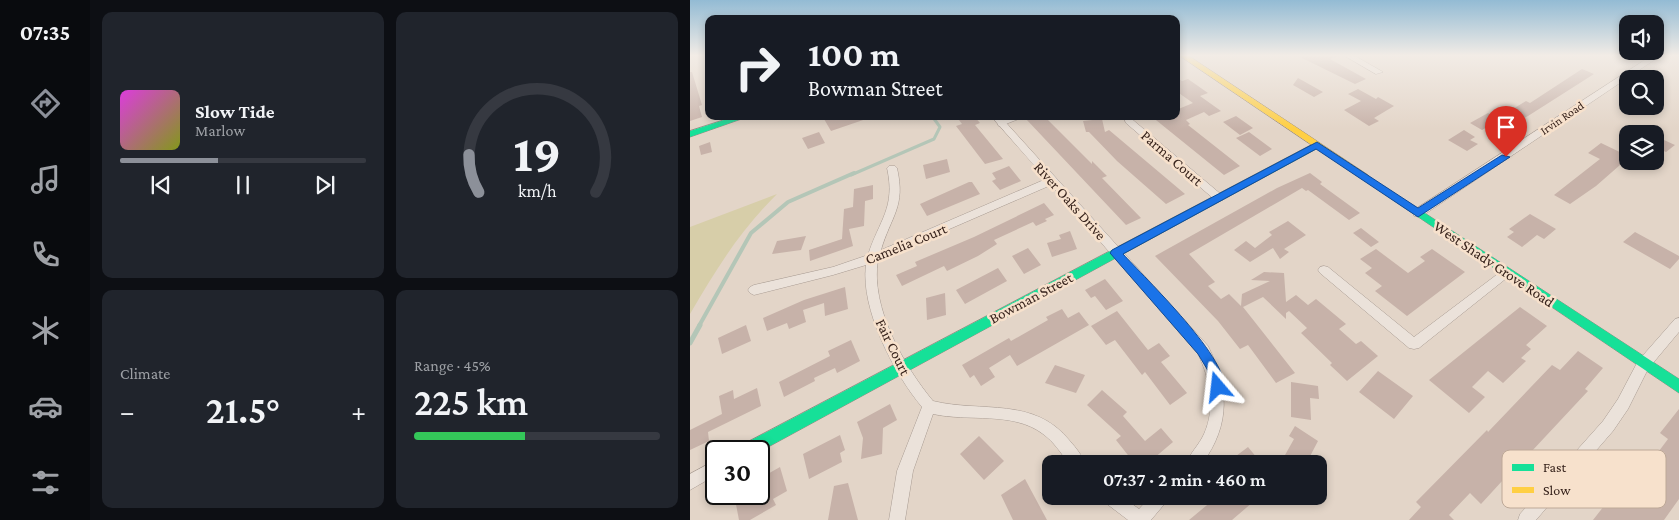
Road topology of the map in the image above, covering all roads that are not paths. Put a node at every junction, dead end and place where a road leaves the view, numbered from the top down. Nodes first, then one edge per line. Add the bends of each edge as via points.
1 (1220, 80) edge
2 (1619, 80) edge
3 (734, 120) edge
4 (998, 120) edge
5 (1129, 120) edge
6 (690, 134) edge
7 (1317, 145) junction
8 (892, 168) dead end
9 (1051, 181) junction
10 (1218, 198) junction
11 (1418, 213) junction
12 (1116, 253) junction
13 (873, 258) junction
14 (1324, 270) dead end
15 (1507, 273) junction
16 (754, 290) dead end
17 (1679, 323) edge
18 (1643, 364) junction
19 (903, 367) junction
20 (1679, 387) edge
21 (929, 406) junction
22 (766, 440) edge
23 (1587, 450) edge
24 (1071, 455) edge
25 (1200, 455) edge
26 (705, 473) edge
27 (690, 482) edge
28 (1120, 505) edge
29 (1154, 505) edge
30 (1536, 508) edge
31 (898, 520) edge
32 (1141, 520) edge
33 (1526, 520) edge

1 - 7 street, West Shady Grove Road
2 - 11 street, Irvin Road
3 - 6 street
4 - 9 street, River Oaks Drive
5 - 10 street, Parma Court
7 - 10 street, Bowman Street
7 - 11 street, West Shady Grove Road
8 - 13 street, Fair Court via 897,183 894,210
9 - 12 street, River Oaks Drive
9 - 13 street, Camelia Court
10 - 12 street, Bowman Street
11 - 15 street, West Shady Grove Road
12 - 19 street, Bowman Street
12 - 25 street, River Oaks Drive via 1203,350 1213,368 1218,387 1218,410 1213,430
13 - 16 street, Camelia Court
13 - 19 street, Fair Court via 872,297
14 - 15 street via 1414,344
15 - 18 street, West Shady Grove Road
17 - 18 street
18 - 20 street, West Shady Grove Road
18 - 23 street via 1623,404
19 - 21 street, Fair Court via 912,386
19 - 22 street, Bowman Street
21 - 24 street via 946,412 1026,418 1056,435
21 - 31 street via 905,471
26 - 27 street
28 - 32 street
29 - 32 street
30 - 33 street

